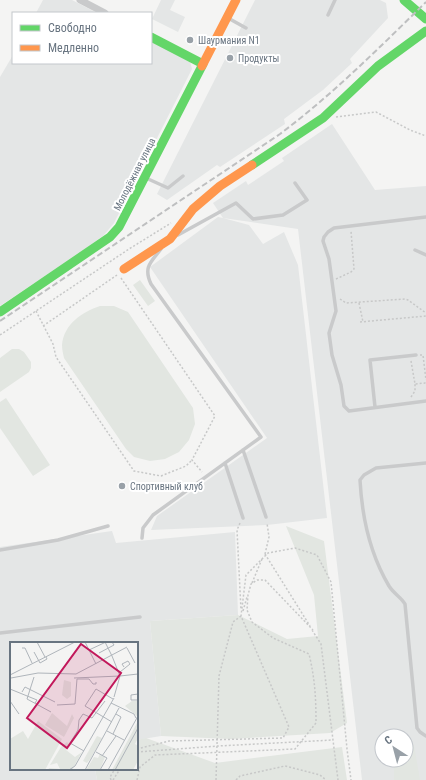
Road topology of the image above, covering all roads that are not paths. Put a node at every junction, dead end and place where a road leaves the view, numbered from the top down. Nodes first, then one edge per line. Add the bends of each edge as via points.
1 (80, 0) edge
2 (236, 0) edge
3 (334, 0) edge
4 (407, 1) edge
5 (89, 2) edge
6 (104, 12) edge
7 (328, 15) dead end
8 (227, 18) junction
9 (426, 19) edge
10 (246, 28) dead end
11 (426, 31) edge
12 (152, 38) edge
13 (203, 64) junction
14 (184, 176) dead end
15 (145, 177) junction
16 (295, 183) dead end
17 (426, 217) edge
18 (170, 239) junction
19 (415, 250) dead end
20 (426, 255) edge
21 (124, 268) dead end
22 (0, 312) edge
23 (416, 355) road end
24 (426, 400) edge
25 (375, 407) junction
26 (243, 450) junction
27 (225, 463) junction
28 (426, 463) edge
29 (266, 517) road end
30 (243, 518) road end
31 (108, 526) dead end
32 (142, 538) dead end
33 (0, 550) edge
34 (140, 617) dead end
35 (0, 633) edge
36 (426, 736) edge

1 - 5 street
2 - 8 street, Молодёжная улица
3 - 7 lane
4 - 9 street
5 - 6 street
8 - 10 lane
8 - 13 street, Молодёжная улица
11 - 18 street via 378,66 323,118 220,186 193,209
12 - 13 street
13 - 15 street, Молодёжная улица
14 - 15 lane via 168,188
15 - 22 street, Молодёжная улица via 119,227 110,237
16 - 18 lane via 307,200 283,215 253,219 236,203
17 - 25 lane via 334,228 324,237 336,311 329,332 344,406 350,411
18 - 21 street
18 - 26 lane via 150,263 148,277 261,437
19 - 20 lane
23 - 25 lane via 370,360
24 - 25 lane
26 - 27 lane
26 - 29 lane
27 - 30 lane
27 - 32 lane via 153,515 143,528
28 - 36 lane via 376,468 360,480 367,537 389,586 405,604 417,728
31 - 33 lane via 58,540
34 - 35 lane

